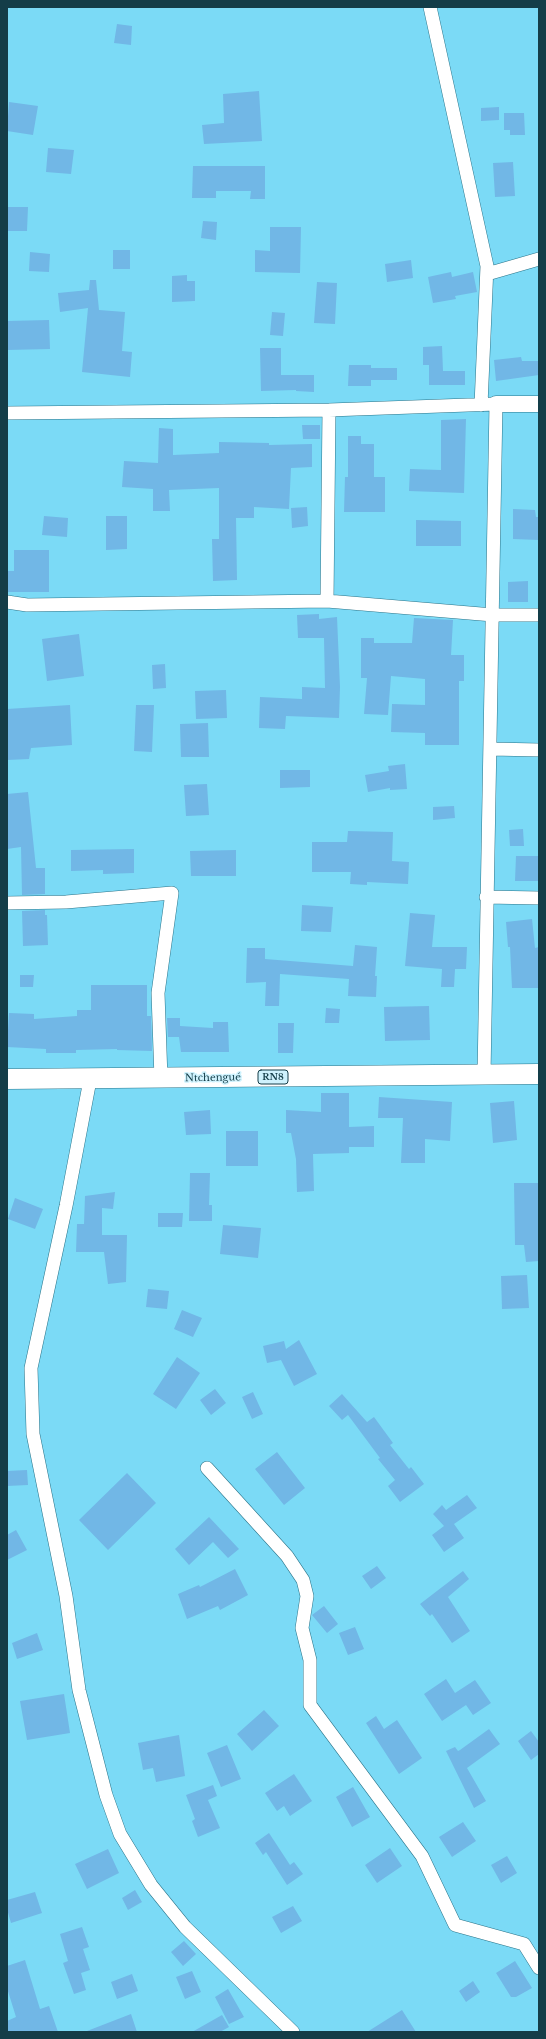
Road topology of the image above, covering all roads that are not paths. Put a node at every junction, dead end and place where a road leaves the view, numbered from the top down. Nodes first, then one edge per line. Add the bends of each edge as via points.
1 (430, 7) edge
2 (539, 259) edge
3 (487, 274) junction
4 (539, 404) edge
5 (489, 405) junction
6 (329, 410) junction
7 (7, 413) edge
8 (327, 601) junction
9 (7, 602) edge
10 (494, 615) junction
11 (539, 615) edge
12 (491, 749) junction
13 (539, 750) edge
14 (486, 898) junction
15 (539, 898) edge
16 (7, 903) edge
17 (539, 1074) edge
18 (484, 1075) junction
19 (161, 1079) junction
20 (7, 1080) edge
21 (90, 1080) junction
22 (207, 1468) dead end
23 (539, 1968) edge
24 (293, 2032) edge

1 - 3 street
2 - 3 street
3 - 5 street
4 - 5 street
5 - 6 street
5 - 10 street
6 - 7 street
6 - 8 street
8 - 9 street via 27,604
8 - 10 street
10 - 11 street
10 - 12 street
12 - 13 street
12 - 14 street
14 - 15 street
14 - 18 street
16 - 19 street via 66,902 172,893 158,993
17 - 18 main road, Ntchengué / RN8
18 - 19 main road, Ntchengué / RN8
19 - 21 main road, Ntchengué / RN8
20 - 21 main road, Ntchengué / RN8
21 - 24 street via 31,1368 33,1434 66,1596 79,1690 106,1795 120,1834 151,1885 185,1927
22 - 23 street via 287,1556 303,1580 307,1596 302,1628 310,1660 310,1705 422,1856 455,1925 524,1944

